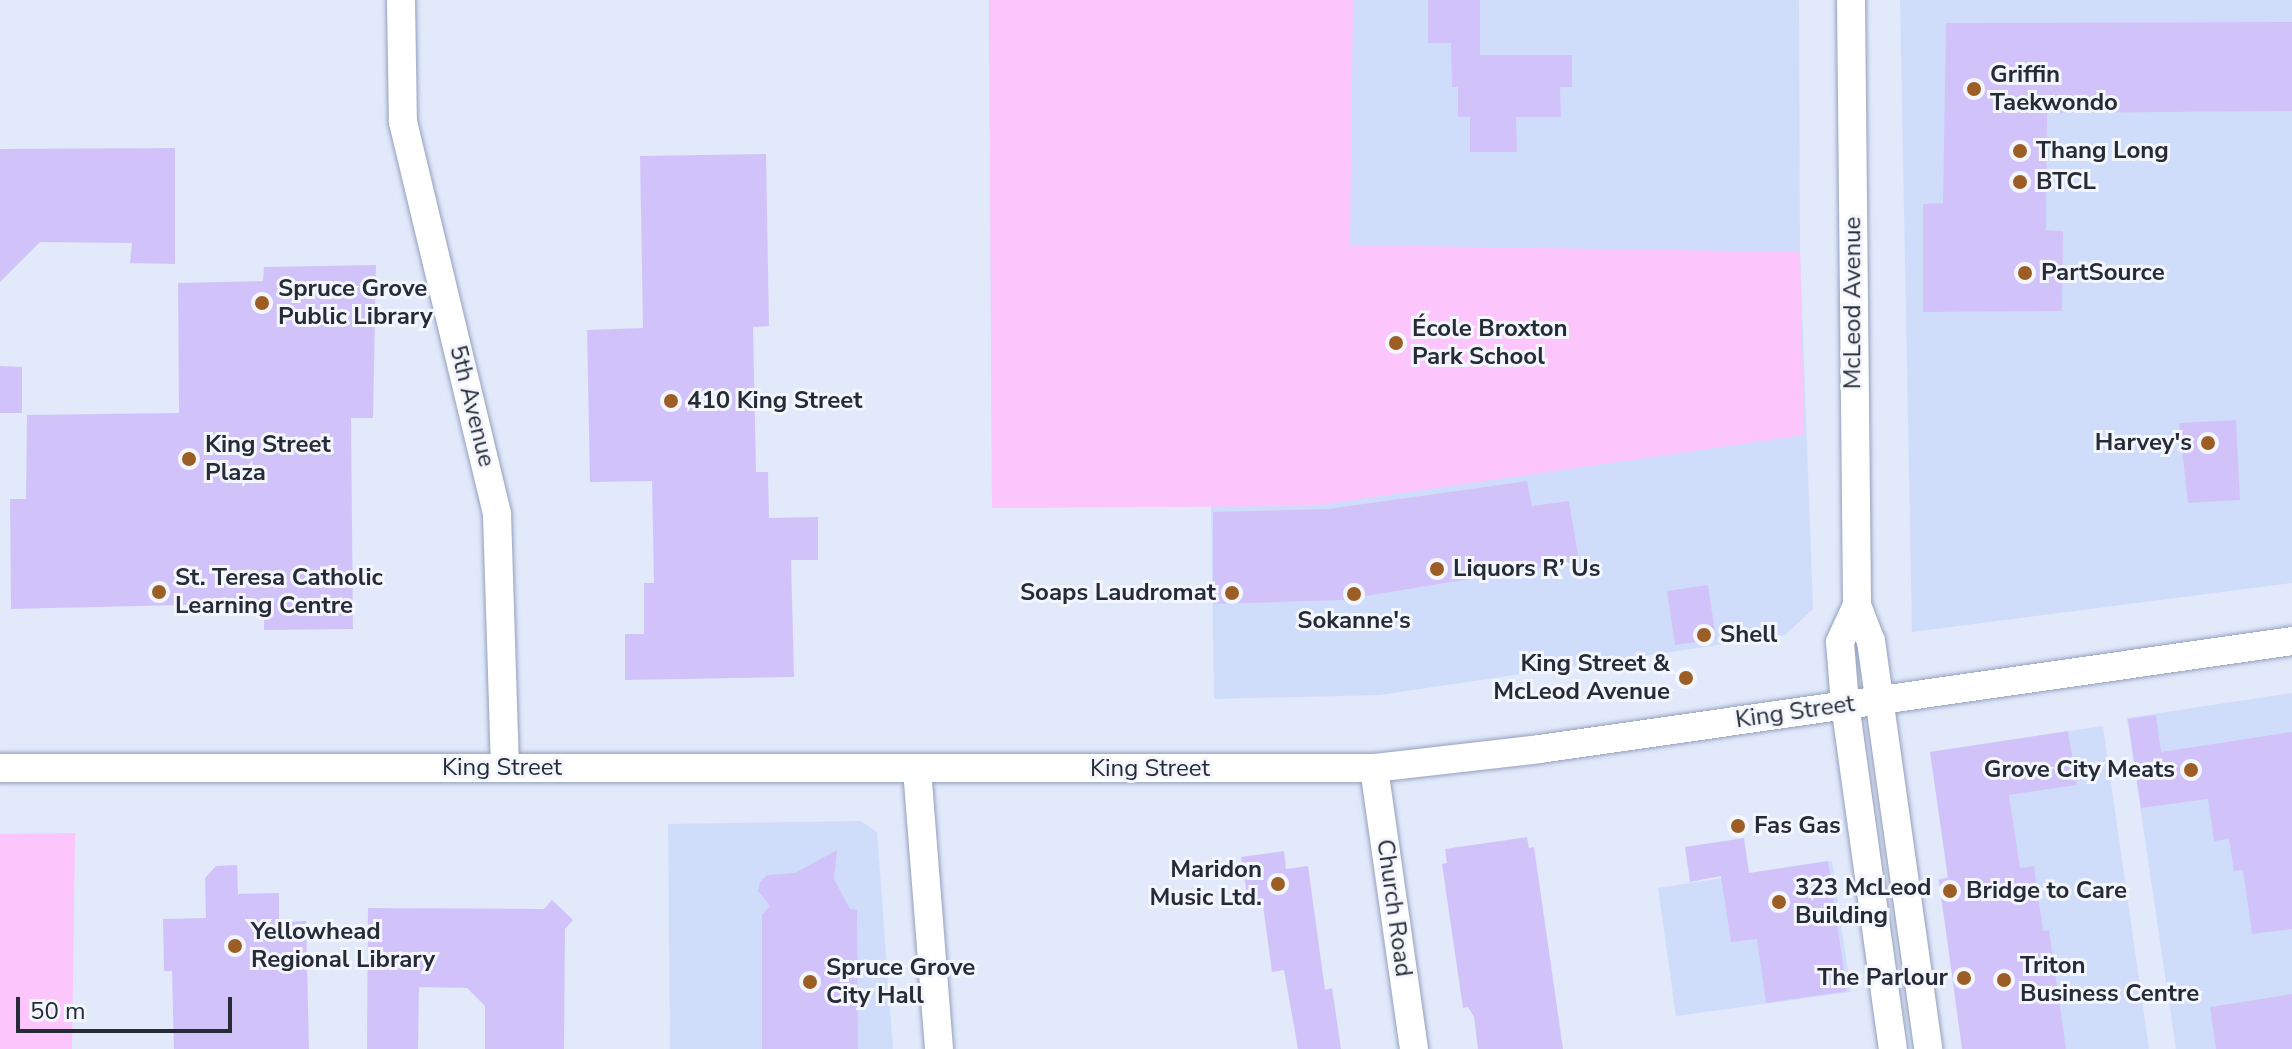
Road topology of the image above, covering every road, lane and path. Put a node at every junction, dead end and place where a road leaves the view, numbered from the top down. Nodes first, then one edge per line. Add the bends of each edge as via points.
1 (401, 0) edge
2 (1851, 0) edge
3 (1857, 605) junction
4 (2292, 641) edge
5 (1879, 699) junction
6 (1845, 704) junction
7 (0, 768) edge
8 (505, 768) junction
9 (1374, 768) junction
10 (917, 769) junction
11 (939, 1049) edge
12 (1414, 1049) edge
13 (1893, 1049) edge
14 (1928, 1049) edge

1 - 8 street, 5th Avenue via 403,122 497,514
2 - 3 street, McLeod Avenue
3 - 5 street, McLeod Avenue via 1871,641
3 - 6 street, McLeod Avenue via 1840,642
4 - 5 street, King Street
5 - 6 street, King Street
5 - 14 street, McLeod Avenue
6 - 9 street, King Street
6 - 13 street, McLeod Avenue
7 - 8 street, King Street
8 - 10 street, King Street
9 - 10 street, King Street
9 - 12 street, Church Road
10 - 11 street

